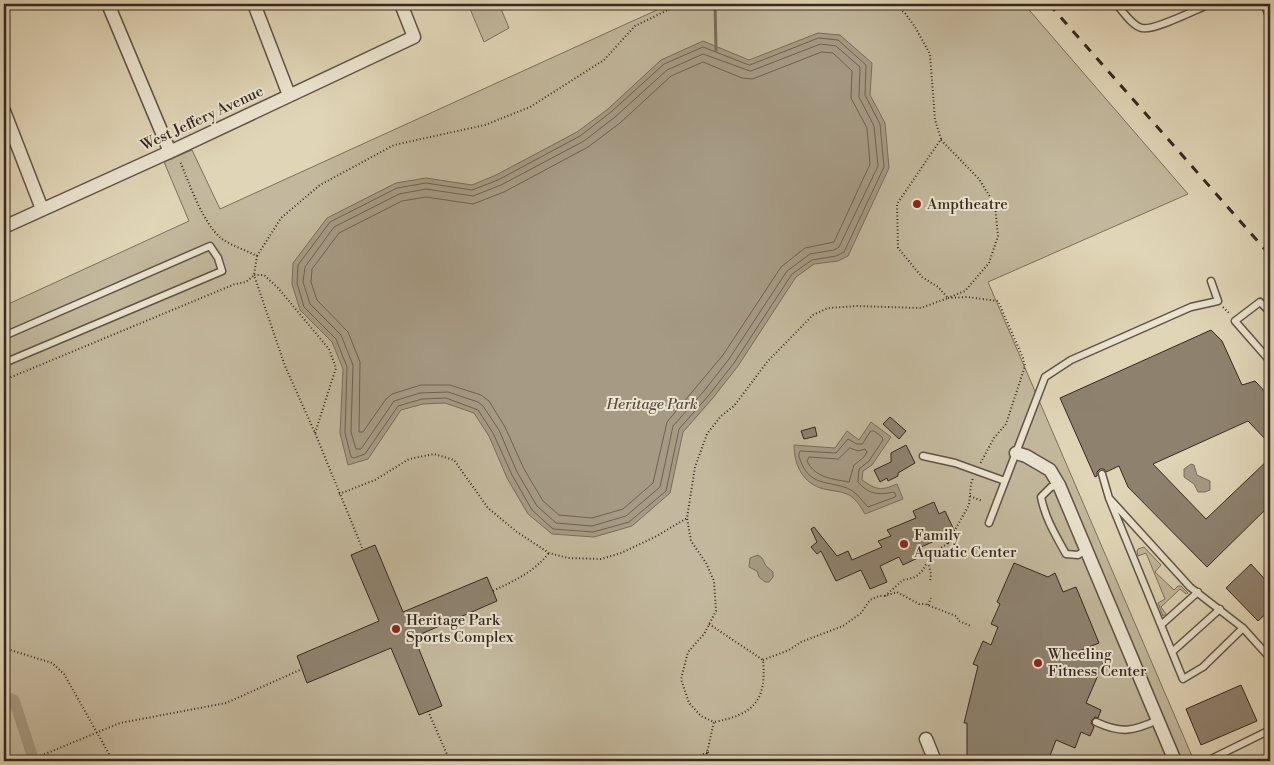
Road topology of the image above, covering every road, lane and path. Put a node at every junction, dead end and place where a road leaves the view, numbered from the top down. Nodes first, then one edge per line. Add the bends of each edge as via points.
1 (108, 4) edge
2 (254, 4) edge
3 (401, 4) edge
4 (680, 4) edge
5 (894, 4) edge
6 (1116, 4) edge
7 (1210, 4) edge
8 (1264, 4) edge
9 (1270, 18) edge
10 (290, 95) junction
11 (4, 111) edge
12 (940, 139) junction
13 (173, 150) junction
14 (42, 209) junction
15 (203, 212) dead end
16 (4, 227) edge
17 (257, 256) dead end
18 (1211, 281) dead end
19 (948, 298) junction
20 (1218, 301) junction
21 (1270, 312) edge
22 (1235, 321) junction
23 (4, 336) edge
24 (1270, 361) edge
25 (4, 363) edge
26 (315, 433) junction
27 (1016, 453) junction
28 (923, 456) dead end
29 (977, 470) junction
30 (1102, 474) dead end
31 (1005, 481) junction
32 (1059, 485) junction
33 (339, 494) junction
34 (970, 496) junction
35 (1109, 498) junction
36 (982, 501) dead end
37 (687, 518) junction
38 (989, 523) dead end
39 (947, 543) junction
40 (955, 545) dead end
41 (1087, 549) junction
42 (363, 550) dead end
43 (549, 553) junction
44 (928, 561) junction
45 (930, 582) dead end
46 (493, 591) dead end
47 (1198, 592) junction
48 (885, 596) junction
49 (932, 598) dead end
50 (928, 605) junction
51 (1220, 609) junction
52 (709, 624) junction
53 (1161, 625) junction
54 (971, 626) dead end
55 (1243, 628) junction
56 (4, 648) edge
57 (1172, 652) junction
58 (1270, 658) edge
59 (762, 660) junction
60 (302, 669) dead end
61 (428, 711) dead end
62 (1158, 720) junction
63 (714, 722) junction
64 (1096, 722) dead end
65 (1270, 730) edge
66 (96, 732) junction
67 (926, 739) dead end
68 (708, 752) junction
69 (1216, 760) edge
70 (28, 761) edge
71 (113, 761) edge
72 (450, 761) edge
73 (687, 761) edge
74 (705, 761) edge
75 (713, 761) edge
76 (935, 761) edge
77 (1175, 761) edge
78 (1207, 761) edge

1 - 13 street
2 - 10 street
3 - 10 street, West Jeffery Avenue via 414,37
4 - 17 path via 635,26 604,60 530,107 485,125 394,145 320,185 281,218
5 - 12 path via 916,27 930,54 935,120
6 - 7 lane via 1143,28 1154,27
8 - 9 lane
10 - 13 street, West Jeffery Avenue
11 - 14 street
12 - 19 path via 898,204 898,248 922,277
12 - 19 path via 979,179 995,205 998,236 989,263 965,291
13 - 14 street, West Jeffery Avenue
13 - 15 path
14 - 16 street, West Jeffery Avenue
18 - 20 lane
19 - 29 path via 998,301 1024,358 1006,424 994,438
19 - 37 path via 921,308 856,306 828,308 813,315 767,362 734,406 706,434
20 - 22 path
20 - 27 lane via 1191,307 1071,360 1045,377
21 - 22 lane via 1260,302
22 - 24 lane
23 - 25 lane via 210,246 218,258 222,271
26 - 26 path via 336,368 328,349 278,288 264,275 254,274 285,366
26 - 33 path
27 - 31 lane
27 - 32 street via 1050,470
28 - 29 lane
29 - 31 lane
29 - 34 path
30 - 35 lane
31 - 38 lane
32 - 41 street
32 - 41 lane via 1051,487 1041,497 1055,535 1066,554 1078,555
33 - 42 path
33 - 43 path via 375,480 409,459 434,454 454,460 488,508
34 - 36 path
34 - 39 path via 969,505
35 - 47 lane
35 - 53 lane
37 - 43 path via 655,537 601,559 568,558
37 - 52 path via 691,541 714,581 716,611
39 - 40 path
39 - 44 path via 932,553
41 - 62 street
43 - 46 path via 526,574
44 - 45 path
44 - 48 path via 918,575 903,580
47 - 51 lane
47 - 53 lane
48 - 50 path via 897,592 919,604
48 - 59 path via 870,600 861,613 843,626
49 - 50 path
50 - 54 path
51 - 55 lane
51 - 57 lane
52 - 59 path
52 - 63 path via 688,652 681,679 689,704 701,716
53 - 57 lane
55 - 57 lane via 1203,667 1183,679
55 - 58 lane
56 - 66 path via 52,663 64,674
59 - 63 path via 764,677 759,698 745,714
60 - 66 path via 226,703 120,723
61 - 72 path
62 - 64 lane via 1124,731
62 - 77 street
63 - 68 path
65 - 69 lane
66 - 70 path
66 - 71 path
67 - 76 street
68 - 73 path
68 - 74 path
68 - 75 path
69 - 78 lane

